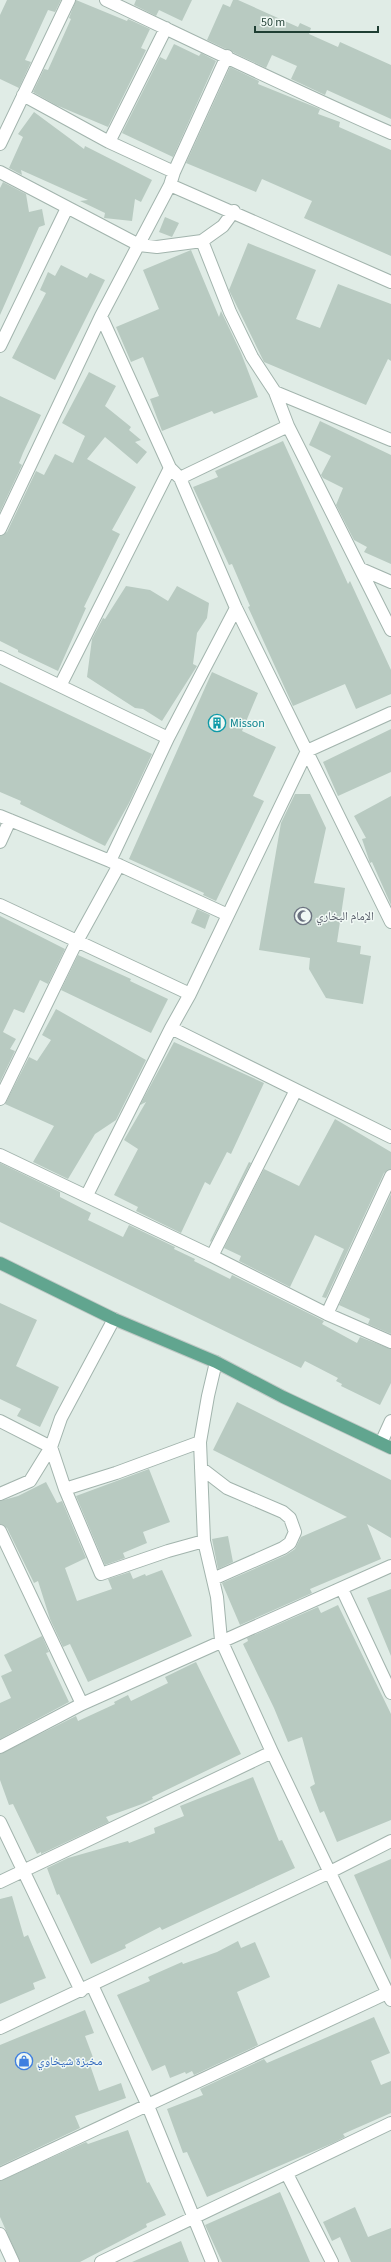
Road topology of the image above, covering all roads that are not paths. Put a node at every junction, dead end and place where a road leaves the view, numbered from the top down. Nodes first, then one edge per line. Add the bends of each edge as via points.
1 (69, 0) edge
2 (106, 0) edge
3 (166, 28) junction
4 (227, 56) junction
5 (23, 96) junction
6 (391, 133) edge
7 (109, 142) junction
8 (0, 144) edge
9 (0, 172) edge
10 (174, 172) junction
11 (170, 185) junction
12 (67, 208) junction
13 (234, 211) junction
14 (202, 241) junction
15 (139, 245) junction
16 (391, 282) edge
17 (101, 316) junction
18 (0, 346) edge
19 (275, 392) junction
20 (288, 426) junction
21 (391, 440) edge
22 (170, 468) junction
23 (180, 478) junction
24 (0, 529) edge
25 (361, 569) junction
26 (391, 582) edge
27 (236, 608) junction
28 (391, 630) edge
29 (0, 657) edge
30 (60, 686) junction
31 (391, 713) edge
32 (168, 738) junction
33 (307, 751) junction
34 (5, 818) edge
35 (0, 842) edge
36 (114, 863) junction
37 (0, 905) edge
38 (228, 915) junction
39 (391, 922) edge
40 (76, 942) junction
41 (190, 994) junction
42 (171, 1028) junction
43 (296, 1090) junction
44 (0, 1099) edge
45 (391, 1137) edge
46 (0, 1156) edge
47 (391, 1176) edge
48 (87, 1195) junction
49 (212, 1256) junction
50 (0, 1264) edge
51 (327, 1314) junction
52 (114, 1319) junction
53 (391, 1342) edge
54 (216, 1362) junction
55 (0, 1421) edge
56 (391, 1421) edge
57 (200, 1442) junction
58 (386, 1445) edge
59 (51, 1447) junction
60 (201, 1468) junction
61 (65, 1489) junction
62 (0, 1494) edge
63 (0, 1531) edge
64 (204, 1541) junction
65 (391, 1566) edge
66 (212, 1579) junction
67 (342, 1589) junction
68 (222, 1640) junction
69 (391, 1693) edge
70 (82, 1704) junction
71 (0, 1747) edge
72 (272, 1752) junction
73 (0, 1822) edge
74 (391, 1841) edge
75 (24, 1871) junction
76 (330, 1872) junction
77 (0, 1882) edge
78 (92, 1985) junction
79 (81, 1991) junction
80 (389, 1997) edge
81 (0, 2028) edge
82 (148, 2106) junction
83 (391, 2123) edge
84 (0, 2174) edge
85 (287, 2174) junction
86 (192, 2218) junction
87 (0, 2234) edge
88 (13, 2262) edge
89 (100, 2262) edge
90 (212, 2262) edge
91 (332, 2262) edge

1 - 5 street
2 - 3 street
3 - 4 street
3 - 7 street
4 - 6 street via 288,87
4 - 10 street
5 - 7 street
5 - 8 street
7 - 10 street
9 - 12 street
10 - 11 street
11 - 13 street
11 - 15 street
12 - 15 street
12 - 18 street
13 - 14 street via 223,226
13 - 16 street
14 - 15 street via 157,247
14 - 19 street via 215,278 252,357
15 - 17 street
17 - 22 street
17 - 24 street
19 - 20 street
19 - 21 street
20 - 23 street
20 - 25 street
22 - 23 street
22 - 30 street
23 - 27 street
25 - 26 street
25 - 28 street
27 - 32 street
27 - 33 street
29 - 30 street
30 - 32 street
31 - 33 street
32 - 36 street
33 - 38 street
33 - 39 street
34 - 35 street
34 - 36 street
36 - 38 street
36 - 40 street
37 - 40 street
38 - 41 street
40 - 41 street
40 - 44 street
41 - 42 street
42 - 43 street
42 - 48 street
43 - 45 street
43 - 49 street
46 - 48 street
47 - 51 street
48 - 49 street
49 - 51 street
50 - 52 main road
51 - 53 street
52 - 54 main road
52 - 59 street via 61,1418
54 - 57 street
54 - 58 main road via 283,1397
55 - 59 street
56 - 58 street
57 - 60 street
57 - 61 street
59 - 61 street
59 - 62 street via 30,1481
60 - 64 street
60 - 66 street via 228,1488 283,1512 290,1518 295,1532 290,1543 283,1548
61 - 64 street via 100,1574
63 - 70 street
64 - 66 street
65 - 67 street
66 - 68 street via 217,1597
67 - 68 street
67 - 69 street
68 - 70 street
68 - 72 street
70 - 71 street
72 - 75 street
72 - 76 street
73 - 75 street
74 - 76 street
75 - 77 street
75 - 79 street
76 - 78 street
76 - 80 street
78 - 79 street
78 - 82 street
79 - 81 street
80 - 82 street
82 - 84 street
82 - 86 street
83 - 85 street
85 - 86 street
85 - 91 street
86 - 89 street
86 - 90 street
87 - 88 street

